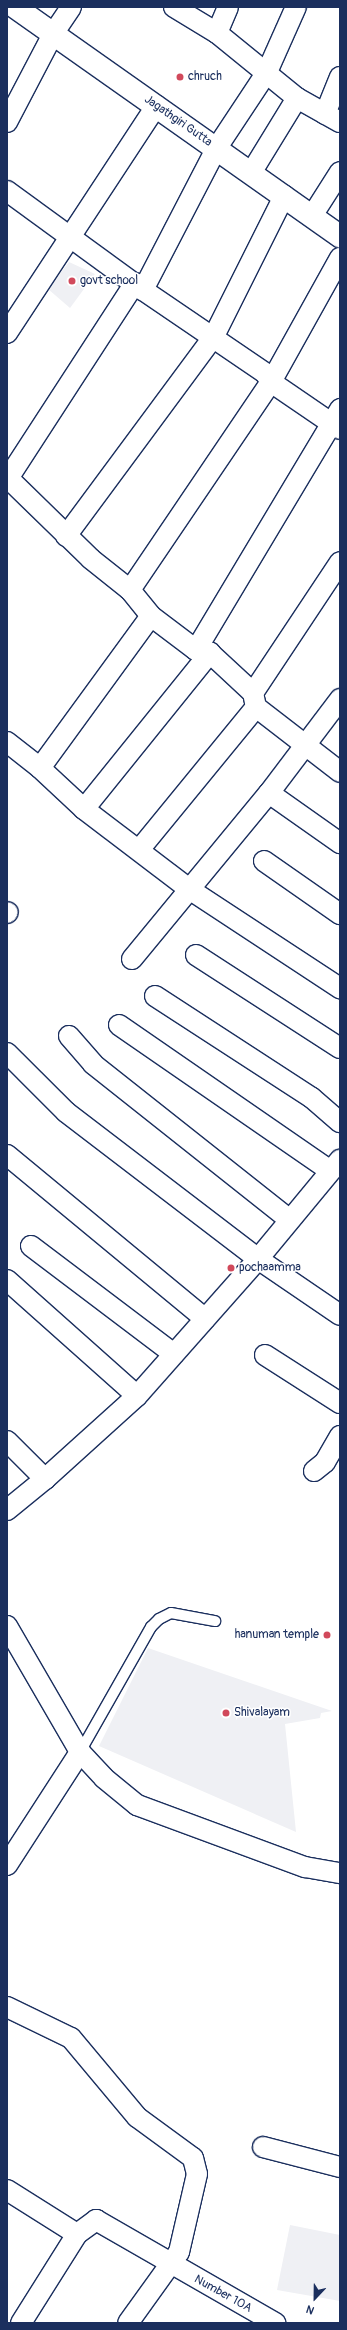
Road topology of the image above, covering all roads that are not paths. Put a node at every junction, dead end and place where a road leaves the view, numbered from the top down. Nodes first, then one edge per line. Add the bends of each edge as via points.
1 (15, 7) edge
2 (71, 7) edge
3 (174, 7) edge
4 (228, 7) edge
5 (296, 7) edge
6 (53, 34) junction
7 (217, 34) junction
8 (267, 72) junction
9 (340, 77) edge
10 (297, 98) junction
11 (156, 106) junction
12 (332, 118) edge
13 (7, 122) edge
14 (216, 149) junction
15 (340, 172) edge
16 (251, 173) junction
17 (7, 191) edge
18 (284, 196) junction
19 (312, 216) junction
20 (70, 235) junction
21 (340, 236) edge
22 (340, 258) edge
23 (139, 286) junction
24 (7, 333) edge
25 (214, 336) junction
26 (271, 382) junction
27 (337, 420) edge
28 (7, 478) edge
29 (66, 536) junction
30 (340, 562) edge
31 (130, 590) junction
32 (151, 616) junction
33 (203, 652) junction
34 (340, 699) edge
35 (255, 700) junction
36 (7, 742) edge
37 (305, 746) junction
38 (40, 768) junction
39 (340, 772) edge
40 (269, 793) junction
41 (84, 808) junction
42 (340, 843) edge
43 (139, 850) junction
44 (264, 861) dead end
45 (189, 889) junction
46 (340, 914) edge
47 (196, 955) dead end
48 (132, 959) dead end
49 (340, 988) edge
50 (155, 996) dead end
51 (119, 1025) dead end
52 (69, 1036) dead end
53 (340, 1048) edge
54 (7, 1053) edge
55 (340, 1122) edge
56 (7, 1155) edge
57 (335, 1165) edge
58 (290, 1220) junction
59 (31, 1246) dead end
60 (258, 1259) junction
61 (7, 1280) edge
62 (340, 1315) edge
63 (205, 1319) junction
64 (174, 1354) junction
65 (265, 1355) dead end
66 (137, 1396) junction
67 (340, 1403) edge
68 (340, 1436) edge
69 (7, 1441) edge
70 (314, 1471) dead end
71 (45, 1479) junction
72 (7, 1510) edge
73 (215, 1621) dead end
74 (7, 1626) edge
75 (80, 1752) junction
76 (7, 1865) edge
77 (340, 1873) edge
78 (7, 2007) edge
79 (264, 2147) dead end
80 (340, 2167) edge
81 (7, 2190) edge
82 (77, 2234) junction
83 (170, 2264) junction
84 (21, 2323) edge
85 (128, 2323) edge
86 (274, 2323) edge

1 - 6 street, Jagathgiri Gutta
2 - 6 street
3 - 7 street
4 - 7 street
5 - 8 street
6 - 11 street, Jagathgiri Gutta
6 - 13 street
7 - 8 street
8 - 10 street
8 - 14 street
9 - 12 street
10 - 12 street
10 - 16 street
11 - 14 street, Jagathgiri Gutta
11 - 20 street
14 - 16 street, Jagathgiri Gutta
14 - 23 street
15 - 19 street
16 - 18 street, Jagathgiri Gutta
17 - 20 street
18 - 19 street, Jagathgiri Gutta
18 - 25 street
19 - 21 street, Jagathgiri Gutta
20 - 23 street
20 - 24 street
22 - 26 street
23 - 25 street
23 - 28 street
25 - 26 street via 265,373
25 - 29 street
26 - 27 street
26 - 31 street
27 - 33 street
28 - 29 street
29 - 31 street
30 - 35 street
31 - 32 street
32 - 33 street
32 - 38 street
33 - 35 street
33 - 41 street
34 - 37 street
35 - 37 street
35 - 43 street
36 - 38 street
37 - 39 street
37 - 40 street
38 - 41 street
40 - 42 street
40 - 45 street
41 - 43 street
43 - 45 street
44 - 46 street
45 - 48 street
45 - 49 street
47 - 53 street
50 - 55 street via 312,1098
51 - 57 street
52 - 58 street via 93,1064
54 - 60 street via 66,1112
56 - 63 street
57 - 58 street
58 - 60 street
59 - 64 street
60 - 62 street
60 - 63 street
61 - 66 street
63 - 64 street
64 - 66 street
65 - 67 street
66 - 71 street
68 - 70 street via 325,1462
69 - 71 street
71 - 72 street
73 - 75 lane via 171,1613 159,1619 151,1627
74 - 75 street
75 - 76 street
75 - 77 street via 104,1778 137,1805 304,1867
78 - 83 street via 71,2038 138,2117 193,2158 197,2174 178,2252
79 - 80 street
81 - 82 street
82 - 83 street, Number 10A via 96,2220
82 - 84 street
83 - 85 street
83 - 86 street, Number 10A

